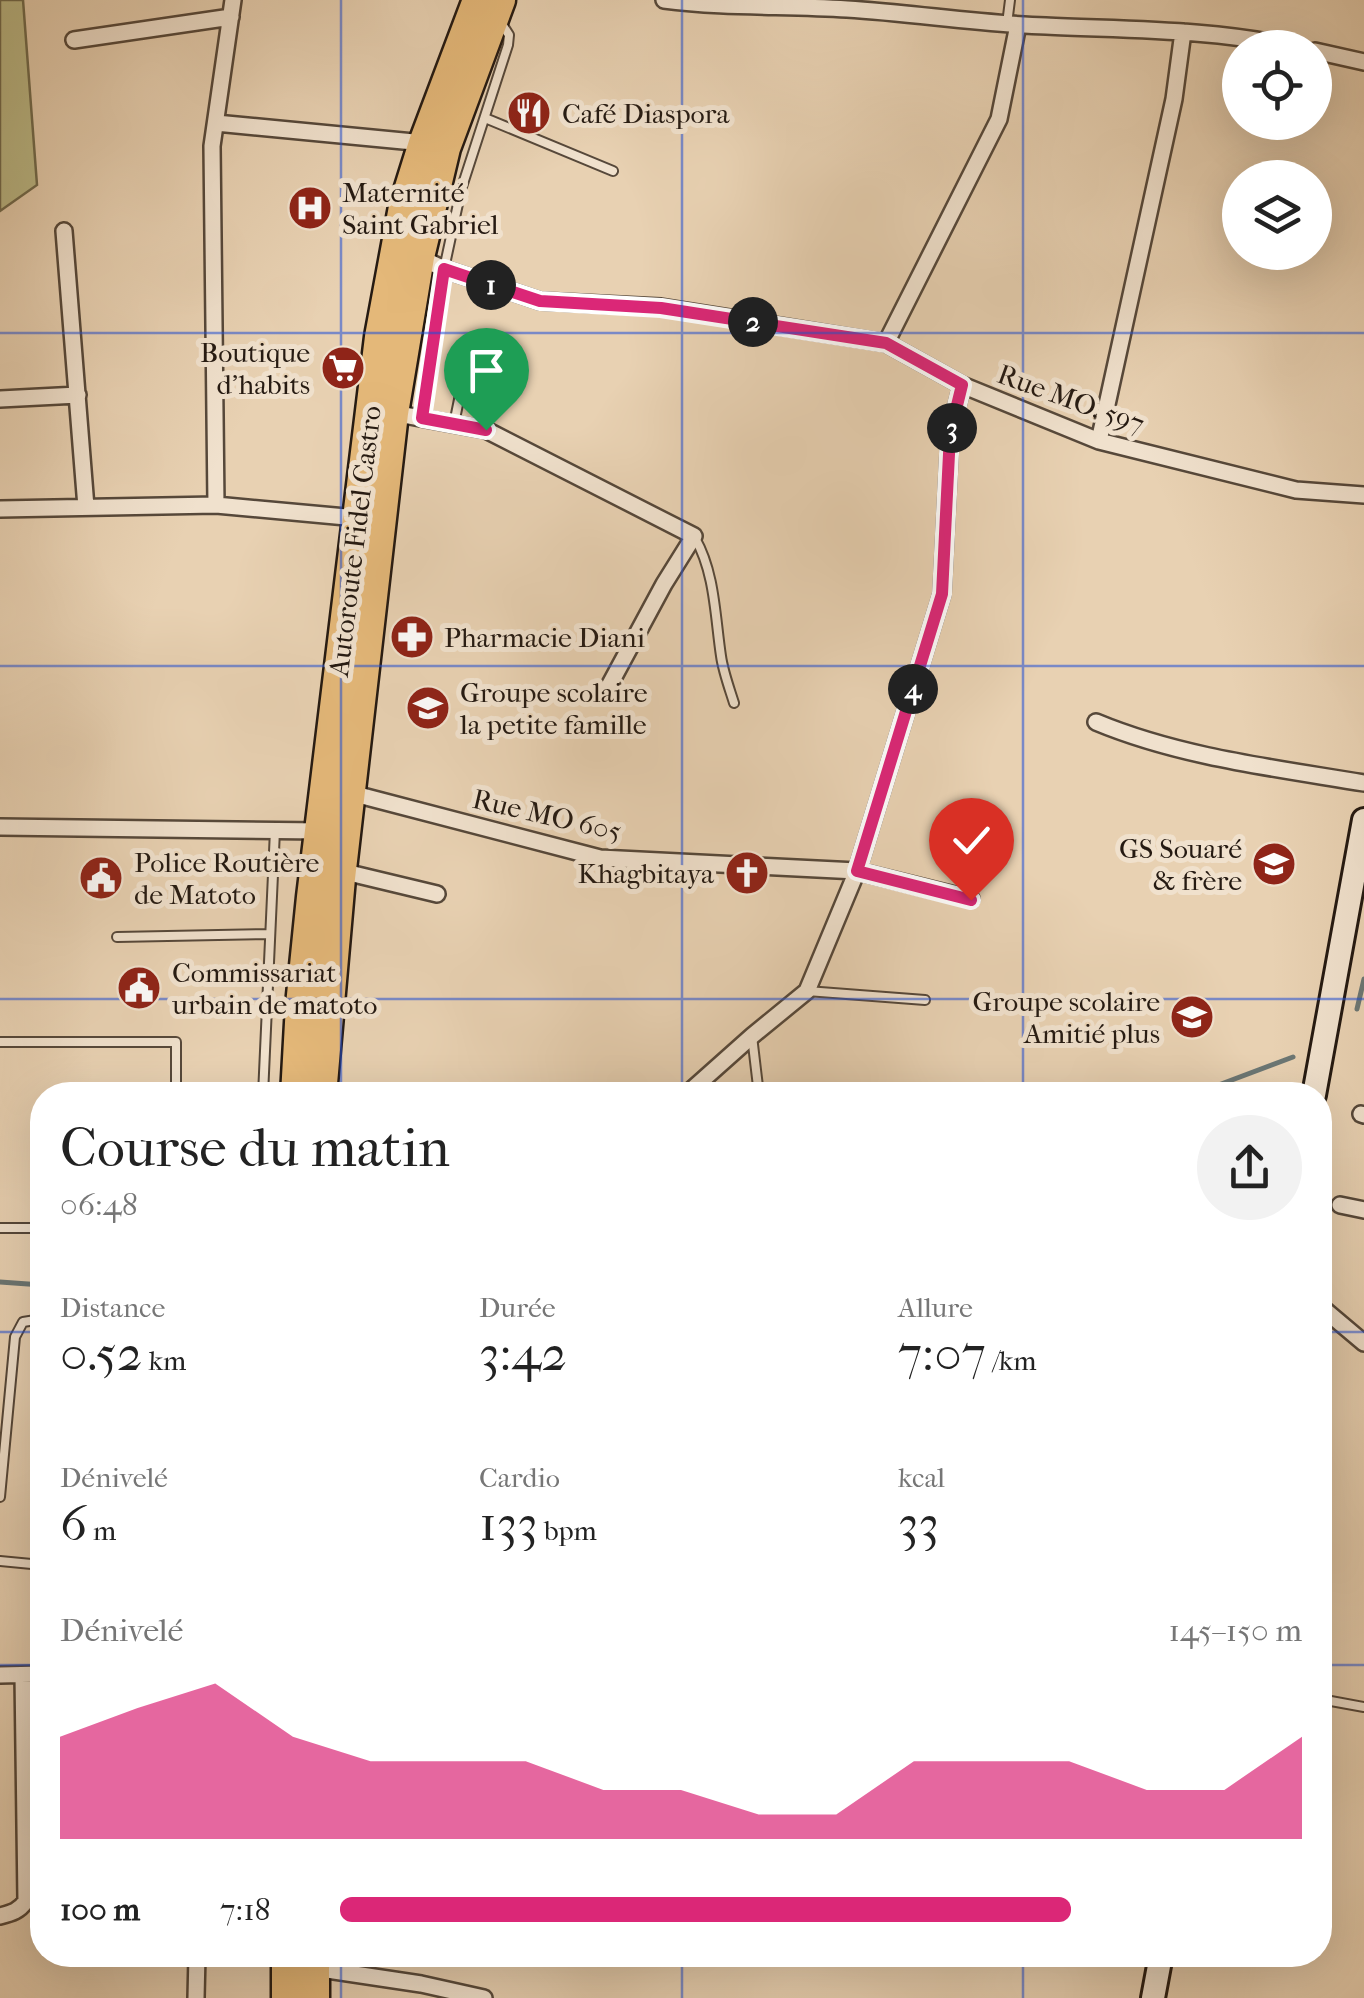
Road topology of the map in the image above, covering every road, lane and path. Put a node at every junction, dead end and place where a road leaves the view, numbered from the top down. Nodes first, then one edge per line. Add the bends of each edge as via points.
1 (234, 0) edge
2 (664, 0) edge
3 (1010, 0) edge
4 (491, 4) edge
5 (231, 17) junction
6 (1012, 24) junction
7 (1183, 32) junction
8 (1222, 36) edge
9 (74, 40) dead end
10 (1332, 55) edge
11 (1364, 62) edge
12 (485, 118) junction
13 (216, 123) junction
14 (424, 143) junction
15 (613, 170) dead end
16 (64, 231) dead end
17 (431, 263) junction
18 (886, 343) junction
19 (466, 365) dead end
20 (962, 385) junction
21 (78, 396) junction
22 (0, 399) edge
23 (407, 415) junction
24 (454, 424) junction
25 (1099, 441) junction
26 (1364, 495) edge
27 (216, 505) junction
28 (86, 507) junction
29 (0, 509) edge
30 (358, 518) junction
31 (694, 536) junction
32 (608, 686) dead end
33 (734, 703) dead end
34 (1096, 722) dead end
35 (1364, 784) edge
36 (351, 793) junction
37 (1364, 820) edge
38 (0, 827) edge
39 (276, 830) junction
40 (321, 831) junction
41 (341, 871) junction
42 (857, 871) junction
43 (437, 894) dead end
44 (971, 900) dead end
45 (270, 934) junction
46 (117, 937) dead end
47 (807, 990) junction
48 (924, 1000) dead end
49 (752, 1036) junction
50 (0, 1042) edge
51 (176, 1082) edge
52 (264, 1082) edge
53 (297, 1082) edge
54 (322, 1082) edge
55 (700, 1082) edge
56 (757, 1082) edge
57 (1316, 1082) edge
58 (1340, 1205) dead end
59 (1364, 1210) edge
60 (0, 1228) edge
61 (30, 1228) edge
62 (1332, 1316) edge
63 (30, 1321) edge
64 (1364, 1343) edge
65 (0, 1497) edge
66 (0, 1561) edge
67 (30, 1564) edge
68 (0, 1675) edge
69 (22, 1675) junction
70 (30, 1675) edge
71 (1332, 1702) edge
72 (1364, 1708) edge
73 (0, 1916) edge
74 (196, 1967) edge
75 (1158, 1967) edge
76 (307, 1969) edge
77 (196, 1998) edge
78 (287, 1998) edge
79 (484, 1998) edge
80 (1153, 1998) edge

1 - 5 street
2 - 6 street
3 - 6 lane
4 - 12 lane via 509,34
4 - 14 highway, Autoroute Fidel Castro
4 - 17 highway, Autoroute Fidel Castro via 445,148
5 - 9 street
5 - 13 street
6 - 7 street
6 - 18 street via 999,119
7 - 8 street
7 - 25 street
10 - 11 street
12 - 15 lane
12 - 17 lane
13 - 14 street
13 - 27 street
14 - 30 highway, Autoroute Fidel Castro via 392,266
16 - 21 street
17 - 18 street, Rue MO. 597 via 540,301 661,308
17 - 23 highway, Autoroute Fidel Castro
18 - 20 street, Rue MO. 597
19 - 24 lane
20 - 25 street, Rue MO. 597
20 - 42 street via 950,434 942,594
21 - 22 street
21 - 28 street
23 - 24 street
23 - 36 highway, Autoroute Fidel Castro
24 - 31 street via 486,430
25 - 26 street, Rue MO. 597 via 1296,490
27 - 28 street
27 - 30 street
28 - 29 street
30 - 40 highway, Autoroute Fidel Castro
31 - 32 street
31 - 33 lane via 704,553
34 - 35 street via 1232,762
36 - 41 highway, Autoroute Fidel Castro
36 - 42 street, Rue MO 605 via 600,858
37 - 57 street
38 - 39 street
39 - 40 street
39 - 45 lane
40 - 53 highway, Autoroute Fidel Castro
41 - 43 street
41 - 54 highway, Autoroute Fidel Castro
42 - 44 street, Rue MO 605
42 - 47 street
45 - 46 lane
45 - 52 lane
47 - 48 lane
47 - 49 street
49 - 55 street
49 - 56 lane
50 - 51 lane via 176,1042
58 - 59 street
60 - 61 lane
62 - 64 street
63 - 65 lane via 15,1336
66 - 67 lane
68 - 69 street
69 - 70 street
69 - 73 street via 26,1901
71 - 72 lane
74 - 77 street
75 - 80 street
76 - 78 highway
76 - 79 street

